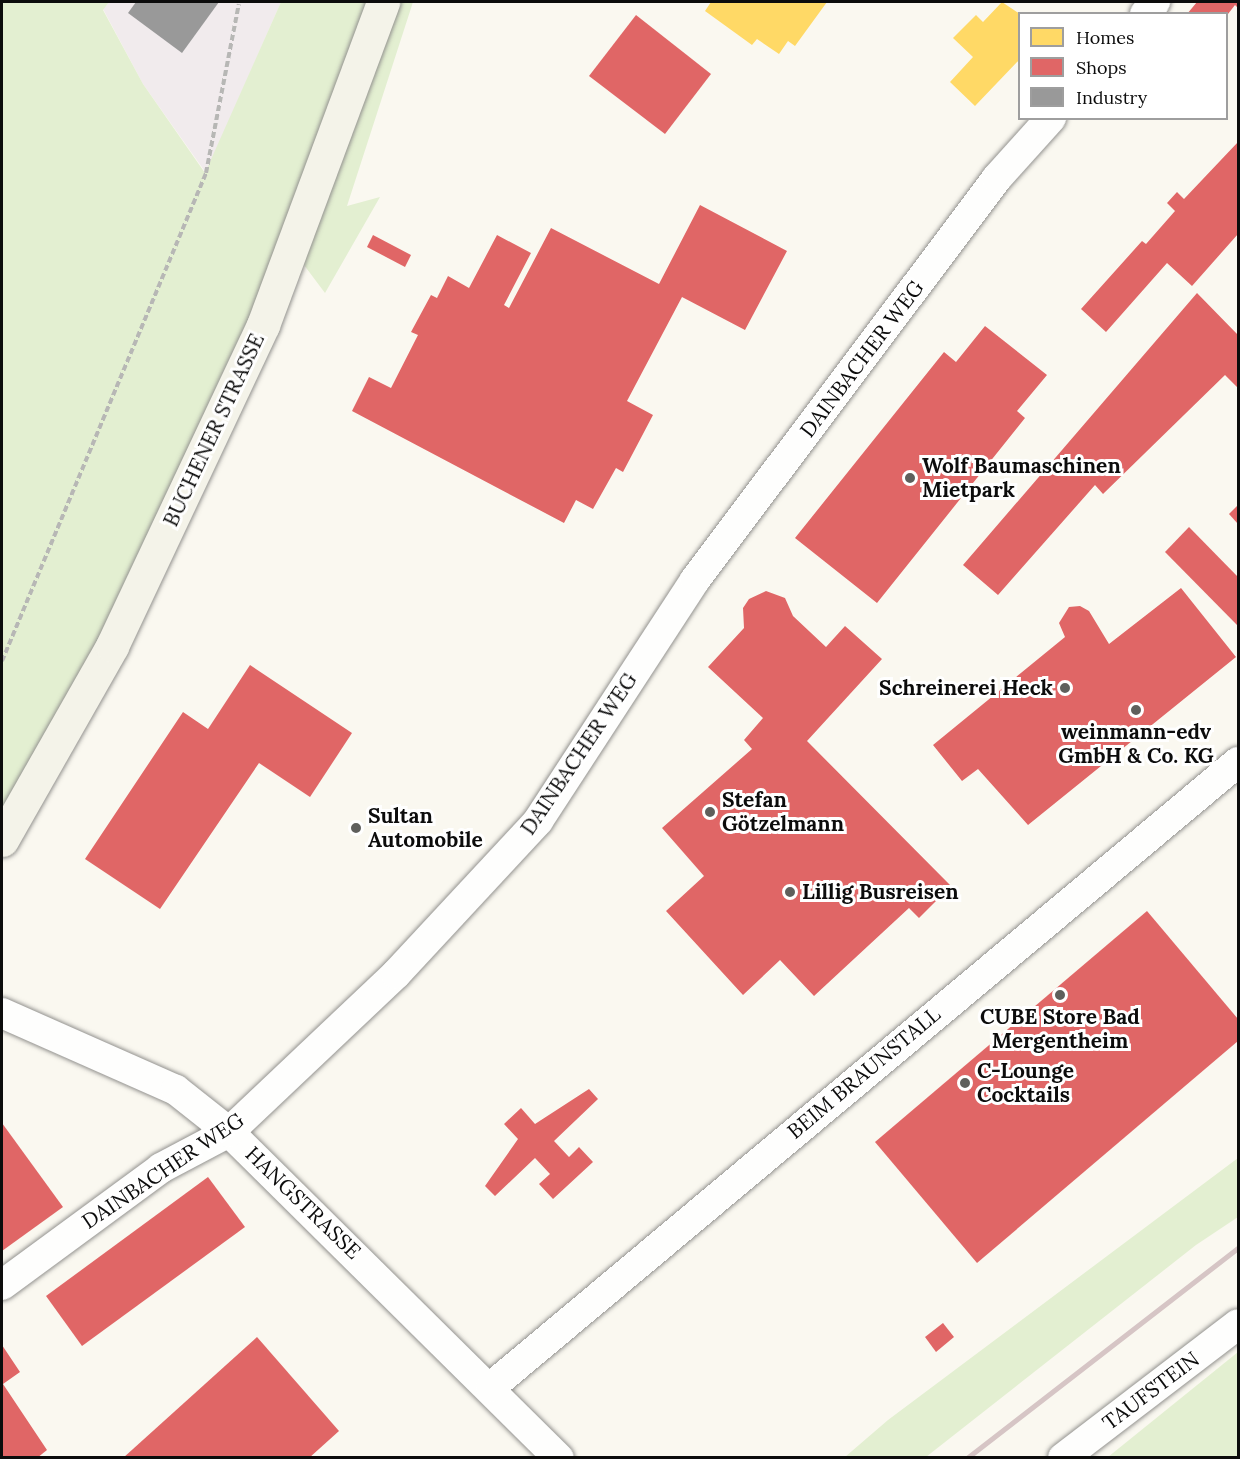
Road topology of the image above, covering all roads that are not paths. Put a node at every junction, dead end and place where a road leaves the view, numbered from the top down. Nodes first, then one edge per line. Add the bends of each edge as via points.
1 (383, 2) edge
2 (1049, 120) edge
3 (1239, 762) edge
4 (2, 840) edge
5 (2, 1014) edge
6 (229, 1132) junction
7 (2, 1285) edge
8 (1239, 1324) edge
9 (491, 1387) junction
10 (559, 1458) edge
11 (1063, 1458) edge

1 - 4 main road, BUCHENER STRASSE via 263,325 112,646
2 - 6 street, DAINBACHER WEG via 997,178 695,580 538,821 396,975
3 - 9 street, BEIM BRAUNSTALL
5 - 6 street, HANGSTRASSE via 176,1090
6 - 7 street, DAINBACHER WEG via 161,1168
6 - 9 street, HANGSTRASSE
8 - 11 street, TAUFSTEIN
9 - 10 street, HANGSTRASSE

